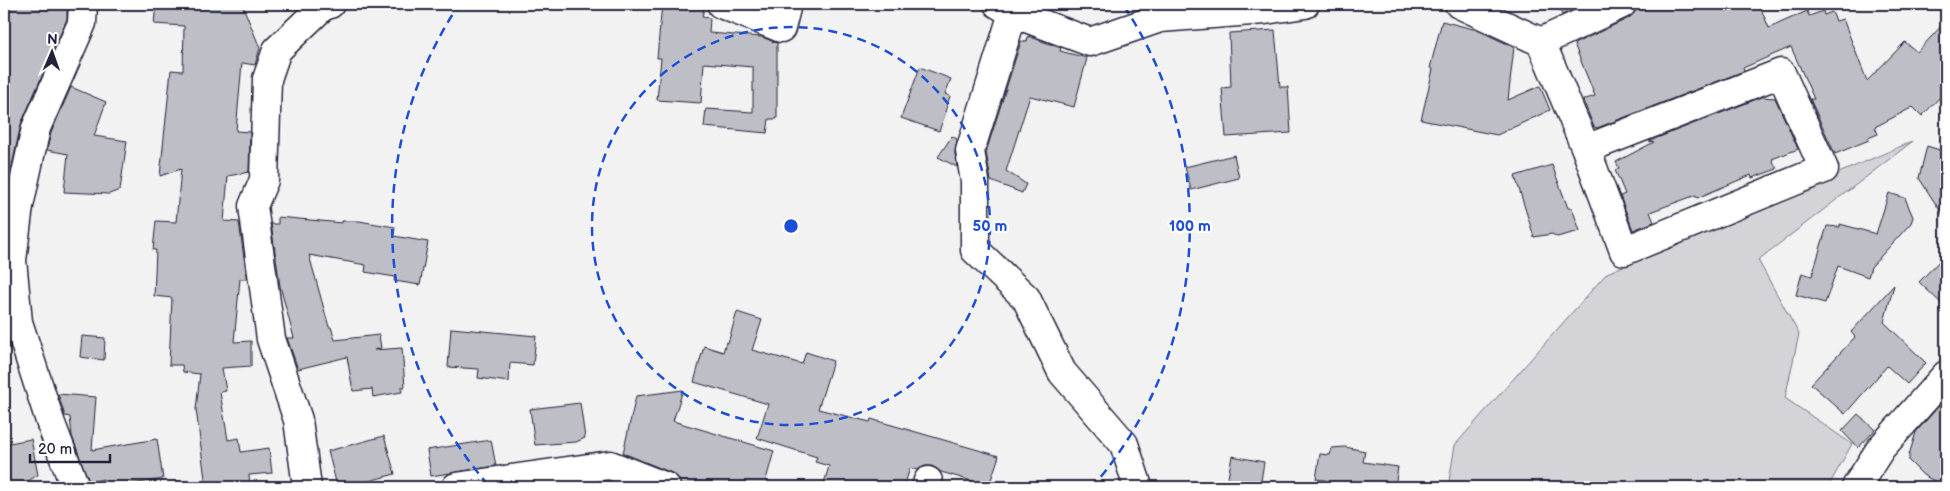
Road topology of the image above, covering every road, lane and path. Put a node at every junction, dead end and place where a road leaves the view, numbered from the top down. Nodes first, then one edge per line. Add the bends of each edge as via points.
1 (83, 4) edge
2 (330, 4) edge
3 (721, 4) edge
4 (786, 4) edge
5 (1305, 4) edge
6 (1459, 4) edge
7 (1622, 4) edge
8 (1005, 8) edge
9 (1541, 42) junction
10 (1586, 149) junction
11 (1946, 375) edge
12 (75, 487) edge
13 (307, 487) edge
14 (456, 487) edge
15 (666, 487) edge
16 (1138, 487) edge
17 (1856, 487) edge

1 - 12 street via 82,23 36,128 19,206 12,260 18,322
2 - 13 street via 322,7 277,50 267,79 264,180 253,206 271,339 298,420
3 - 4 street via 781,28
5 - 8 street via 1160,18 1090,42
6 - 9 street
7 - 9 street
8 - 16 street via 970,151 975,181 974,250 1026,298 1062,372 1124,444
9 - 10 street
10 - 10 street via 1624,251 1824,168 1781,73
11 - 17 street via 1881,448
14 - 15 street via 610,464

